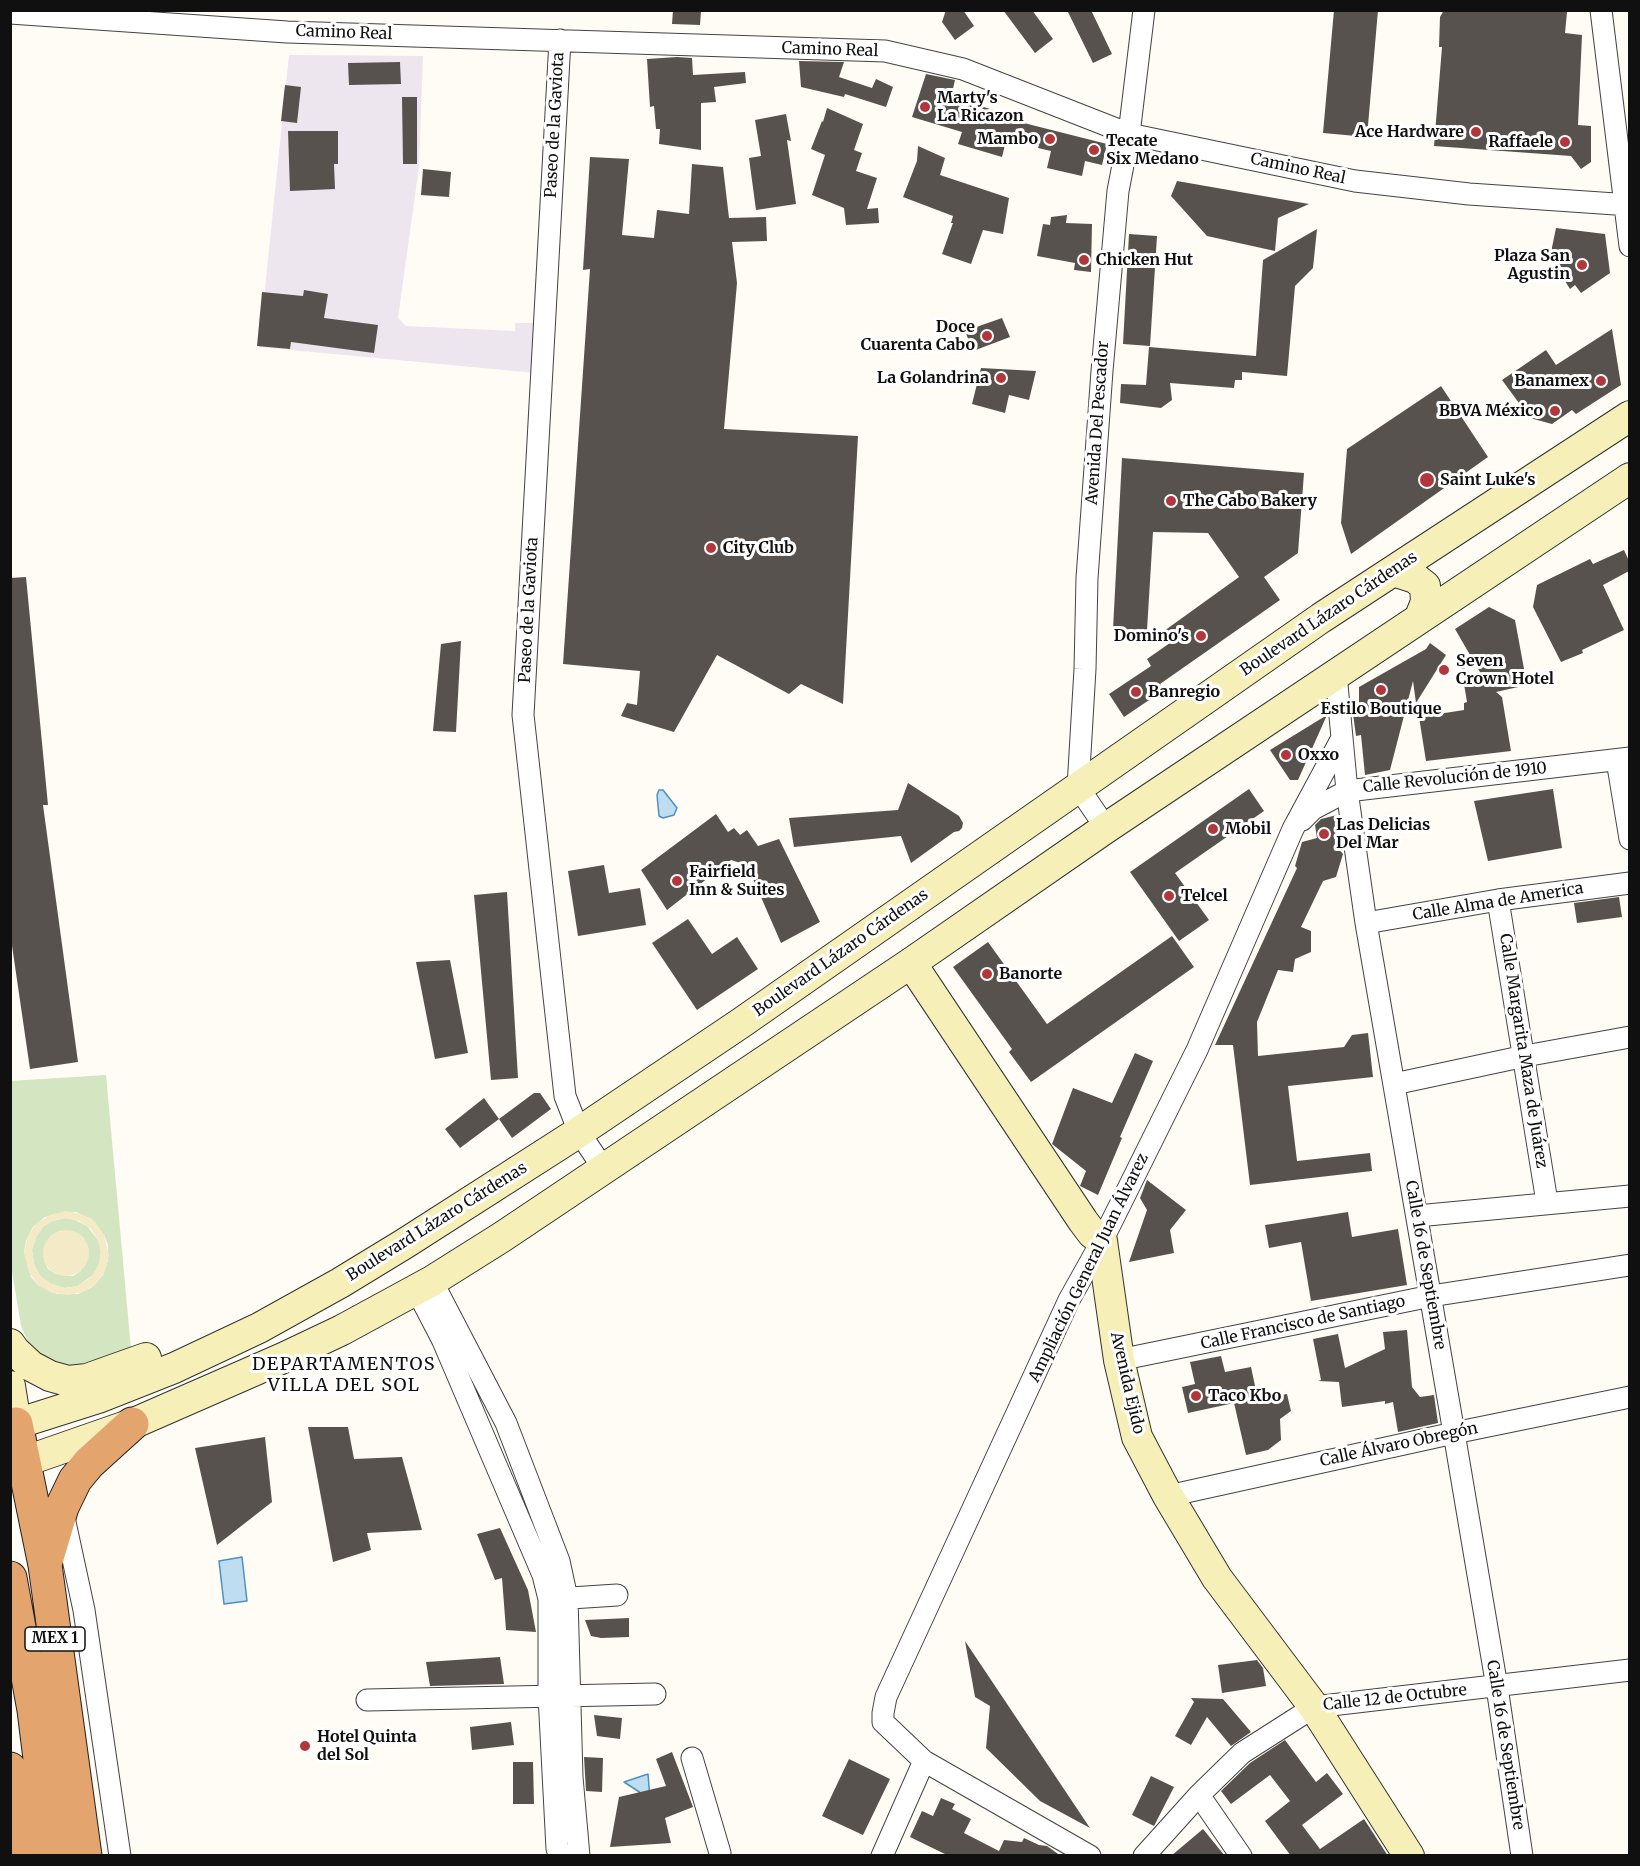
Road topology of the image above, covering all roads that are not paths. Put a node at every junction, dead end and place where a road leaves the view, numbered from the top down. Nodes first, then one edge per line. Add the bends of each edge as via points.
1 (1144, 10) edge
2 (1601, 10) edge
3 (10, 13) edge
4 (560, 40) junction
5 (1129, 134) junction
6 (1627, 205) edge
7 (1629, 246) edge
8 (1629, 416) edge
9 (1629, 478) edge
10 (1393, 571) junction
11 (1420, 617) junction
12 (1336, 674) junction
13 (1342, 738) junction
14 (1623, 759) edge
15 (1078, 787) junction
16 (1347, 791) junction
17 (1106, 828) junction
18 (1293, 829) junction
19 (1629, 839) edge
20 (1629, 883) edge
21 (1498, 900) junction
22 (1366, 923) junction
23 (911, 963) junction
24 (1629, 1037) edge
25 (1523, 1056) junction
26 (1394, 1084) junction
27 (579, 1132) junction
28 (603, 1168) junction
29 (1629, 1196) edge
30 (1548, 1203) junction
31 (1417, 1216) junction
32 (1102, 1241) junction
33 (404, 1245) junction
34 (1629, 1265) edge
35 (424, 1285) junction
36 (1431, 1296) junction
37 (10, 1344) edge
38 (1119, 1360) junction
39 (10, 1386) edge
40 (1629, 1397) edge
41 (132, 1424) junction
42 (13, 1425) edge
43 (1454, 1432) junction
44 (17, 1463) edge
45 (1168, 1496) junction
46 (62, 1507) junction
47 (45, 1565) junction
48 (10, 1578) edge
49 (617, 1594) dead end
50 (558, 1598) junction
51 (1629, 1670) edge
52 (1497, 1687) junction
53 (655, 1694) dead end
54 (570, 1695) junction
55 (549, 1696) junction
56 (367, 1700) dead end
57 (1314, 1707) junction
58 (692, 1758) dead end
59 (924, 1761) junction
60 (10, 1769) edge
61 (1199, 1796) junction
62 (887, 1854) edge
63 (23, 1856) edge
64 (52, 1856) edge
65 (85, 1856) edge
66 (120, 1856) edge
67 (562, 1856) edge
68 (579, 1856) edge
69 (720, 1856) edge
70 (1090, 1856) edge
71 (1144, 1856) edge
72 (1241, 1856) edge
73 (1409, 1856) edge
74 (1522, 1856) edge

1 - 5 street, Avenida Del Pescador
2 - 6 street
3 - 4 street, Camino Real via 287,32
4 - 5 street, Camino Real via 885,51 963,69
4 - 27 street, Paseo de la Gaviota via 524,715 565,1096
5 - 6 street, Camino Real via 1355,181
5 - 15 street, Avenida Del Pescador via 1118,190 1098,422
6 - 7 street
8 - 10 main road, Boulevard Lázaro Cárdenas
9 - 11 main road
10 - 11 main road via 1425,586 1426,602
10 - 15 main road, Boulevard Lázaro Cárdenas
11 - 12 main road
12 - 13 street, Calle 16 de Septiembre
12 - 17 main road
13 - 16 street, Calle 16 de Septiembre
13 - 18 street, Ampliación General Juan Álvarez
14 - 16 street, Calle Revolución de 1910
14 - 19 street
15 - 17 street
15 - 27 main road, Boulevard Lázaro Cárdenas
16 - 18 street, Calle Revolución de 1910 via 1313,809
16 - 22 street, Calle 16 de Septiembre
17 - 23 main road
18 - 32 street, Ampliación General Juan Álvarez via 1197,1050
20 - 21 street, Calle Alma de America
21 - 22 street, Calle Alma de America
21 - 25 street, Calle Margarita Maza de Juárez
22 - 26 street, Calle 16 de Septiembre
23 - 28 main road
23 - 32 main road via 1083,1221
24 - 25 street
25 - 26 street
25 - 30 street, Calle Margarita Maza de Juárez
26 - 31 street, Calle 16 de Septiembre
27 - 28 street, Paseo de la Gaviota
27 - 33 main road, Boulevard Lázaro Cárdenas
28 - 35 main road
29 - 30 street
30 - 31 street
31 - 36 street, Calle 16 de Septiembre
32 - 38 main road, Avenida Ejido
32 - 59 street, Ampliación General Juan Álvarez via 1069,1300 886,1697 883,1722
33 - 37 main road via 239,1321 87,1379 69,1381 39,1371
33 - 42 main road, Boulevard Lázaro Cárdenas via 259,1328 174,1368
34 - 36 street, Calle Francisco de Santiago
35 - 41 main road via 284,1358
35 - 50 street via 448,1352 543,1575
36 - 38 street, Calle Francisco de Santiago
36 - 43 street, Calle 16 de Septiembre
38 - 45 main road, Avenida Ejido via 1137,1437
39 - 42 main road
40 - 43 street, Calle Álvaro Obregón
41 - 44 main road
41 - 46 highway via 75,1480
42 - 44 highway, MEX 1
43 - 45 street, Calle Álvaro Obregón
43 - 52 street, Calle 16 de Septiembre
44 - 47 highway, MEX 1
45 - 57 main road, Avenida Ejido via 1217,1578
46 - 47 highway
46 - 66 street via 84,1610
47 - 65 highway, MEX 1
48 - 64 highway, MEX 1 via 34,1710
49 - 50 street
50 - 54 street
50 - 55 street
51 - 52 street, Calle 12 de Octubre
52 - 57 street, Calle 12 de Octubre
52 - 74 street, Calle 16 de Septiembre
53 - 54 street
54 - 55 street
54 - 68 street
55 - 56 street
55 - 67 street via 557,1849
57 - 61 street, Calle 12 de Octubre via 1242,1753
57 - 73 main road, Avenida Ejido
58 - 69 street
59 - 62 street
59 - 70 street
60 - 63 highway
61 - 71 street, Calle 12 de Octubre
61 - 72 street

